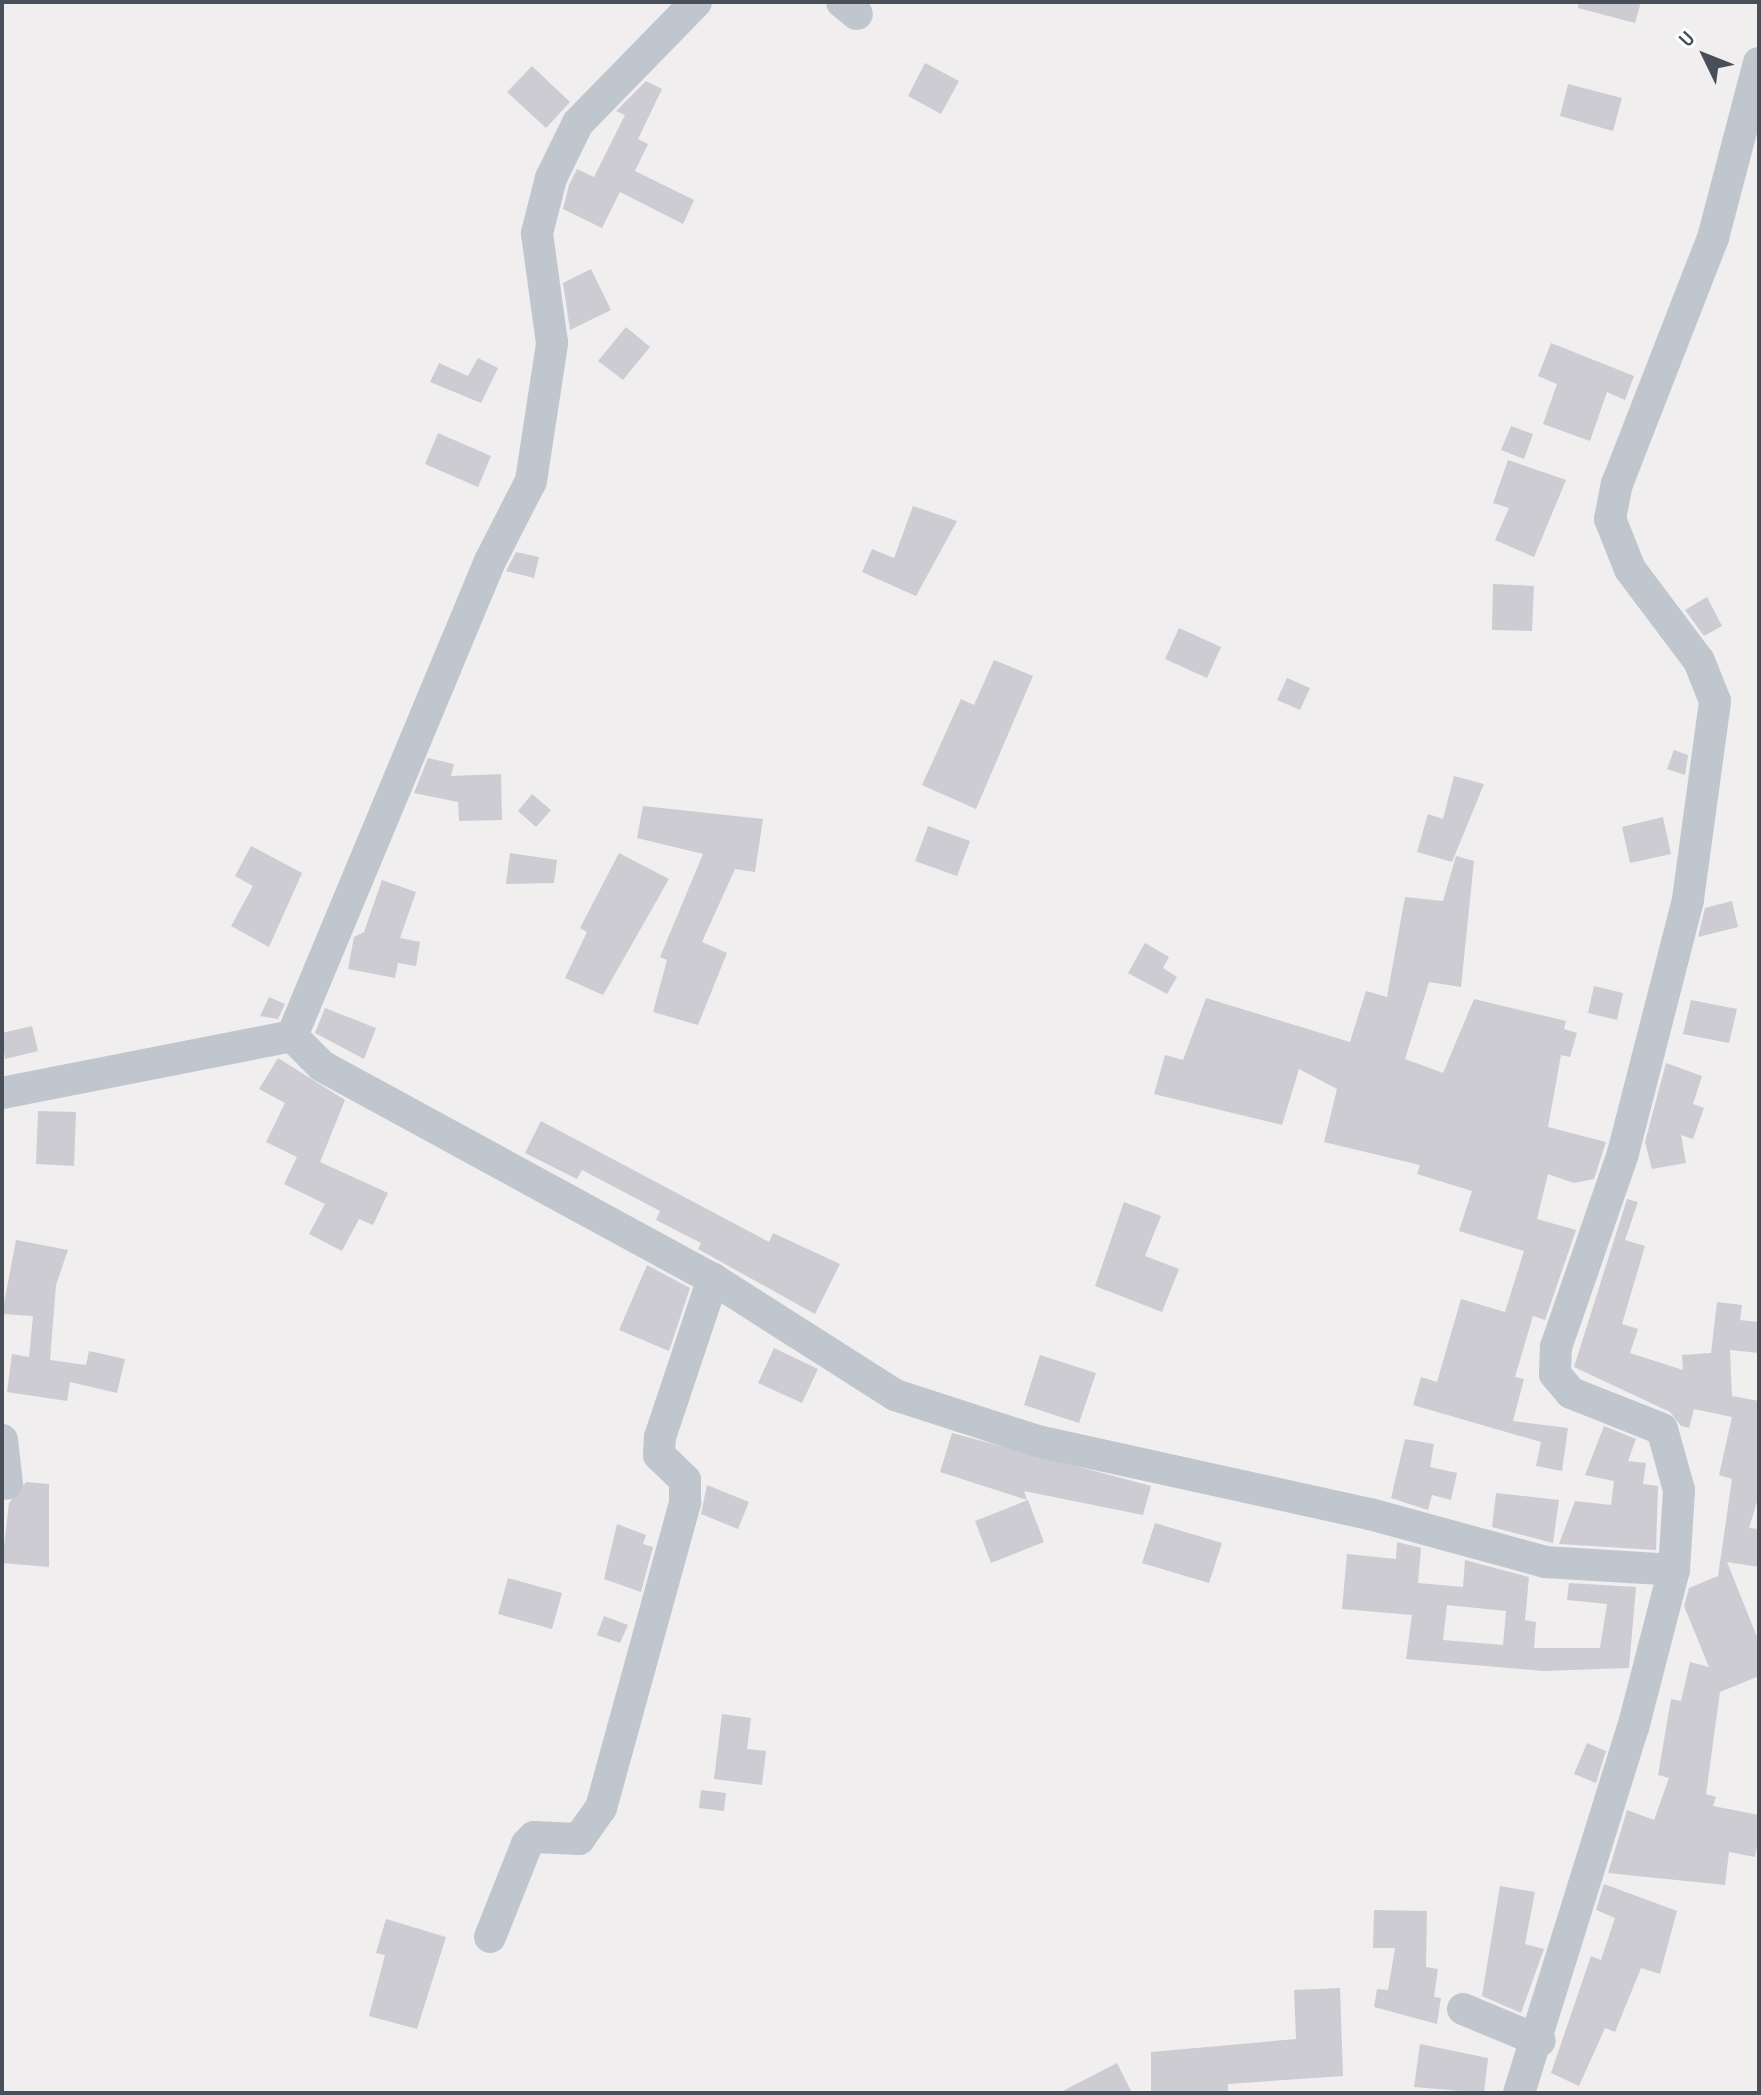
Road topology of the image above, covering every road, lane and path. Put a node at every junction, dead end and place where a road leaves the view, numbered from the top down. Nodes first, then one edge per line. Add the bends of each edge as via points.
1 (696, 2) edge
2 (1759, 63) edge
3 (292, 1036) junction
4 (2, 1093) edge
5 (713, 1279) junction
6 (2, 1440) edge
7 (7, 1484) dead end
8 (1674, 1570) junction
9 (490, 1937) dead end
10 (1463, 2009) dead end
11 (1540, 2041) junction
12 (1519, 2093) edge

1 - 3 street via 578,123 551,178 537,233 552,343 531,481 490,561
2 - 8 street via 1713,238 1617,484 1610,519 1630,569 1699,661 1715,701 1688,899 1623,1153 1556,1347 1555,1374 1571,1393 1662,1429 1679,1490
3 - 4 street
3 - 5 street via 322,1066
5 - 8 street via 895,1395 1037,1441 1370,1514 1545,1562
5 - 9 street via 660,1437 659,1455 685,1480 685,1502 601,1808 579,1839 534,1837 527,1844
6 - 7 street
8 - 11 street
10 - 11 street
11 - 12 street

